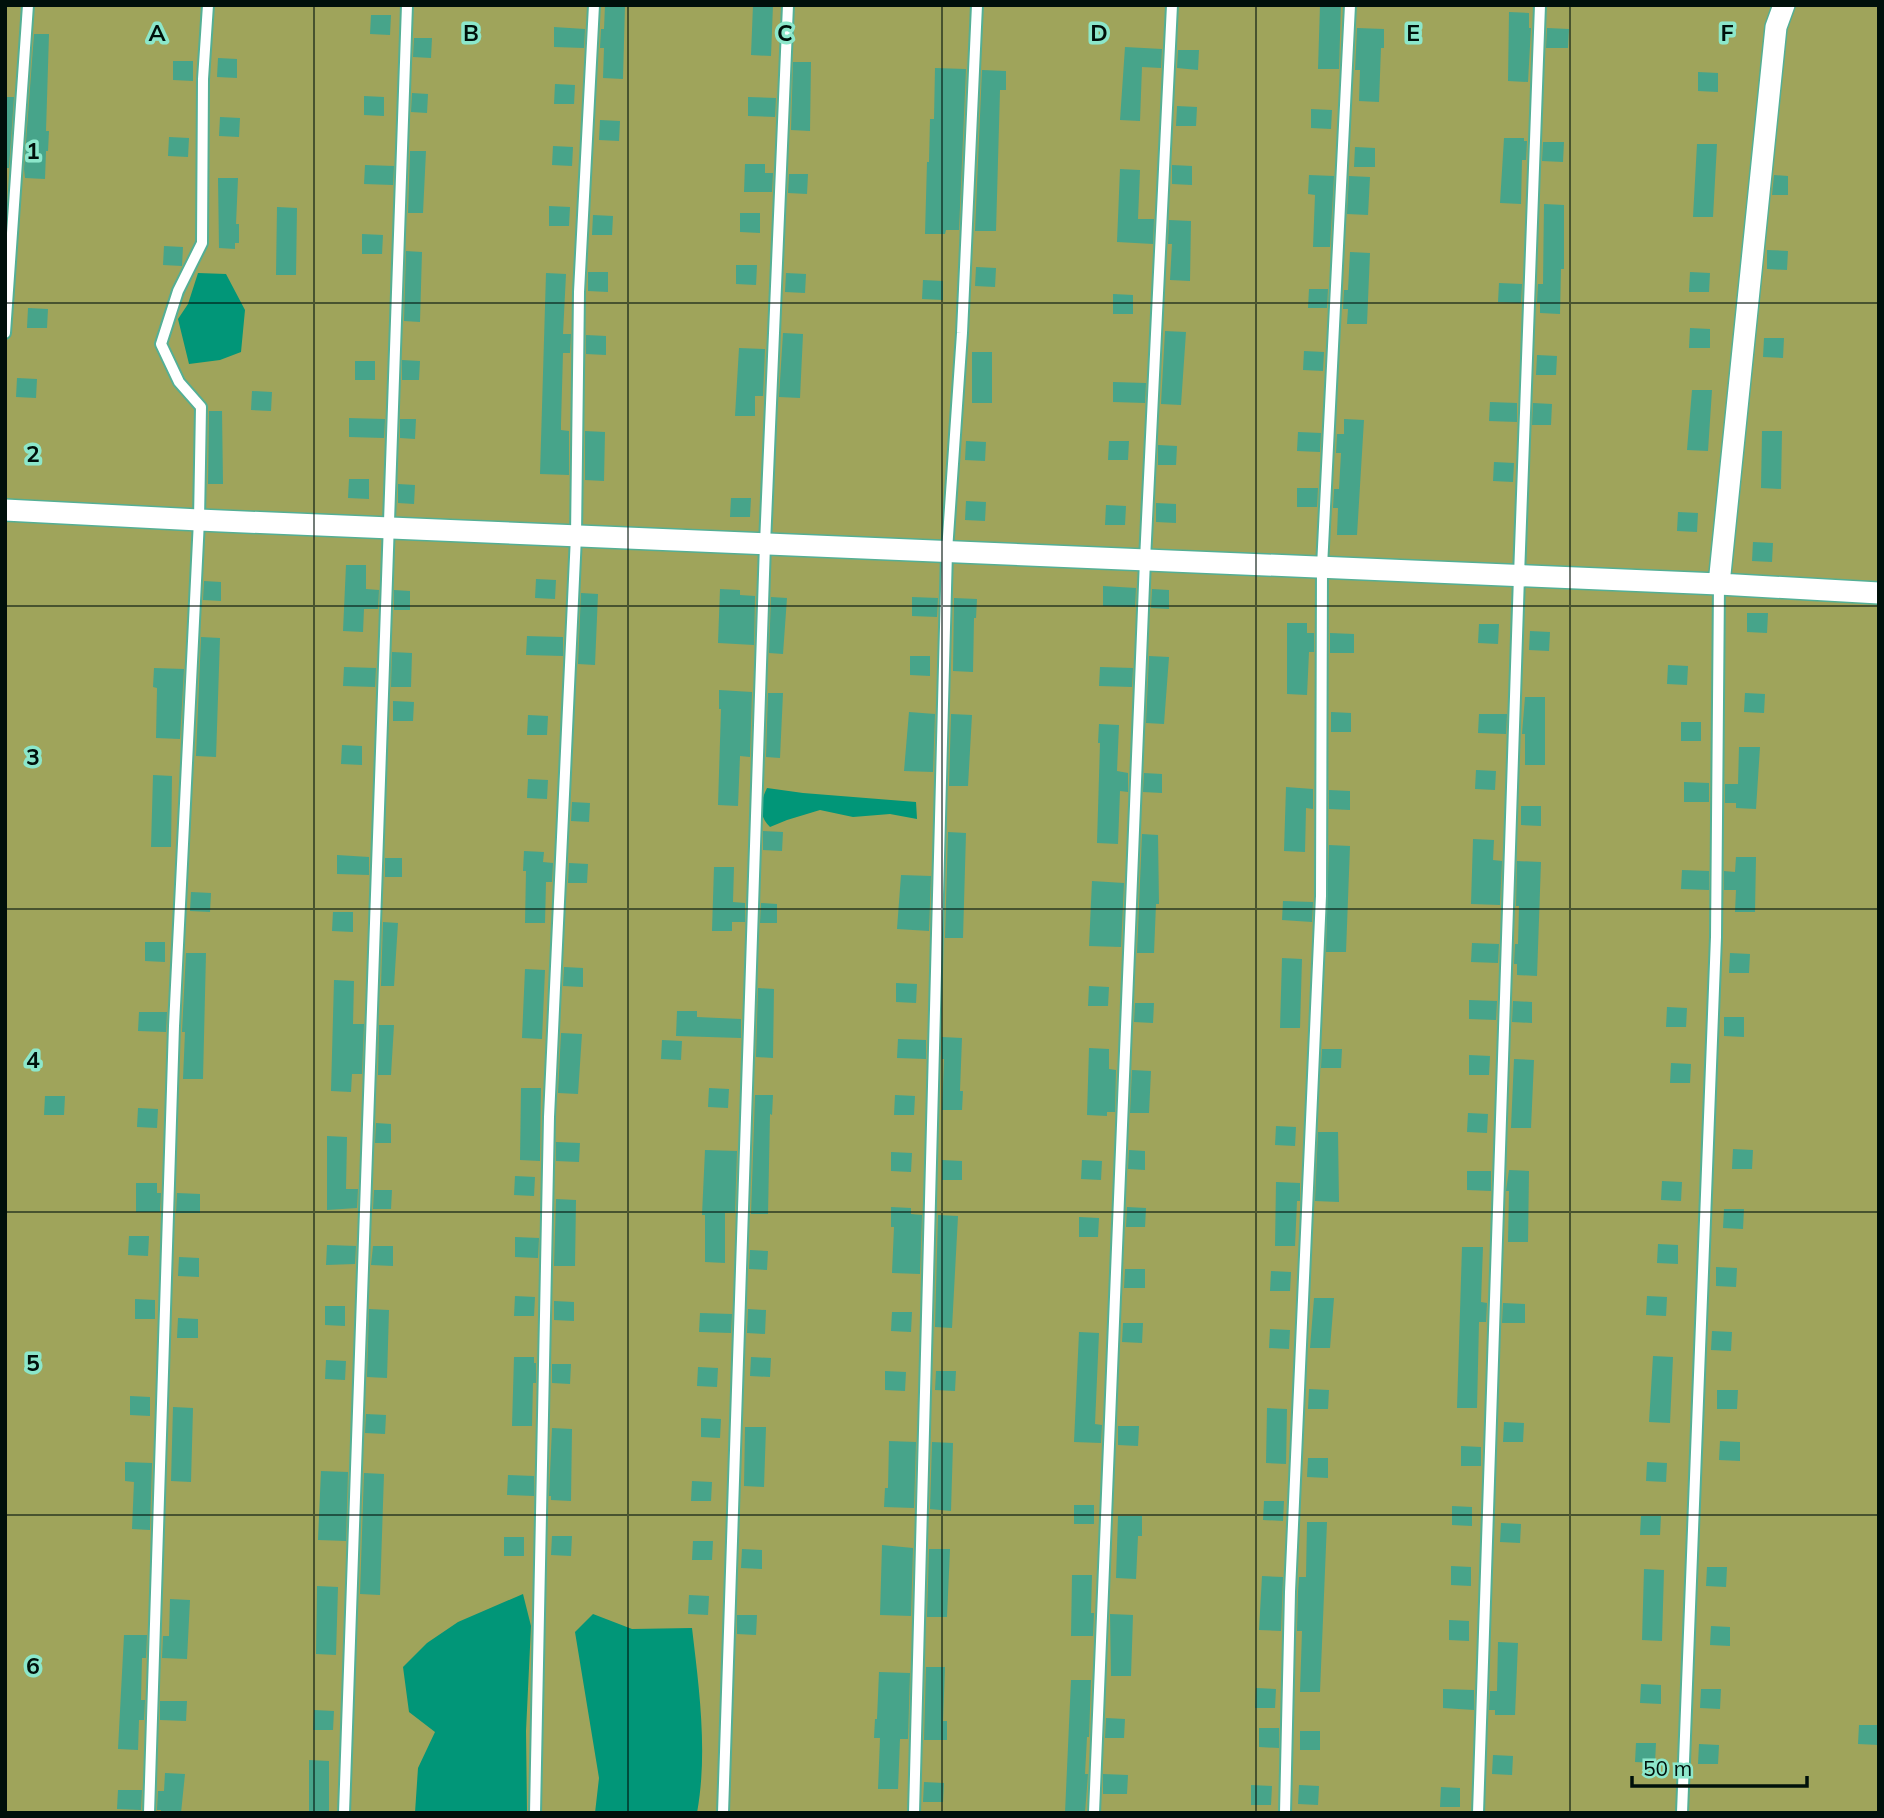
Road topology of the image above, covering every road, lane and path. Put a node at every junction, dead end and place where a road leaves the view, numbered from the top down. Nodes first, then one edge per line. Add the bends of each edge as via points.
1 (28, 5) edge
2 (208, 5) edge
3 (407, 5) edge
4 (594, 5) edge
5 (789, 5) edge
6 (977, 5) edge
7 (1172, 5) edge
8 (1350, 5) edge
9 (1540, 5) edge
10 (1784, 5) edge
11 (5, 333) edge
12 (5, 510) edge
13 (200, 520) junction
14 (387, 528) junction
15 (576, 536) junction
16 (765, 544) junction
17 (947, 551) junction
18 (1145, 560) junction
19 (1322, 567) junction
20 (1519, 576) junction
21 (1719, 584) junction
22 (1879, 593) edge
23 (149, 1813) edge
24 (344, 1813) edge
25 (535, 1813) edge
26 (723, 1813) edge
27 (914, 1813) edge
28 (1094, 1813) edge
29 (1285, 1813) edge
30 (1478, 1813) edge
31 (1682, 1813) edge

1 - 11 lane
2 - 13 lane via 202,243 178,291 161,344 179,382 201,407
3 - 14 lane
4 - 15 lane via 579,292
5 - 16 lane
6 - 17 lane
7 - 18 lane
8 - 19 lane
9 - 20 lane
10 - 21 street via 1774,41
12 - 13 street
13 - 14 street
13 - 23 lane via 174,1026
14 - 15 street
14 - 24 lane
15 - 16 street
15 - 25 lane via 549,1117
16 - 17 street
16 - 26 lane
17 - 18 street
17 - 27 lane
18 - 19 street
18 - 28 lane
19 - 20 street
19 - 29 lane via 1321,896
20 - 21 street
20 - 30 lane
21 - 22 street
21 - 31 lane via 1716,937

